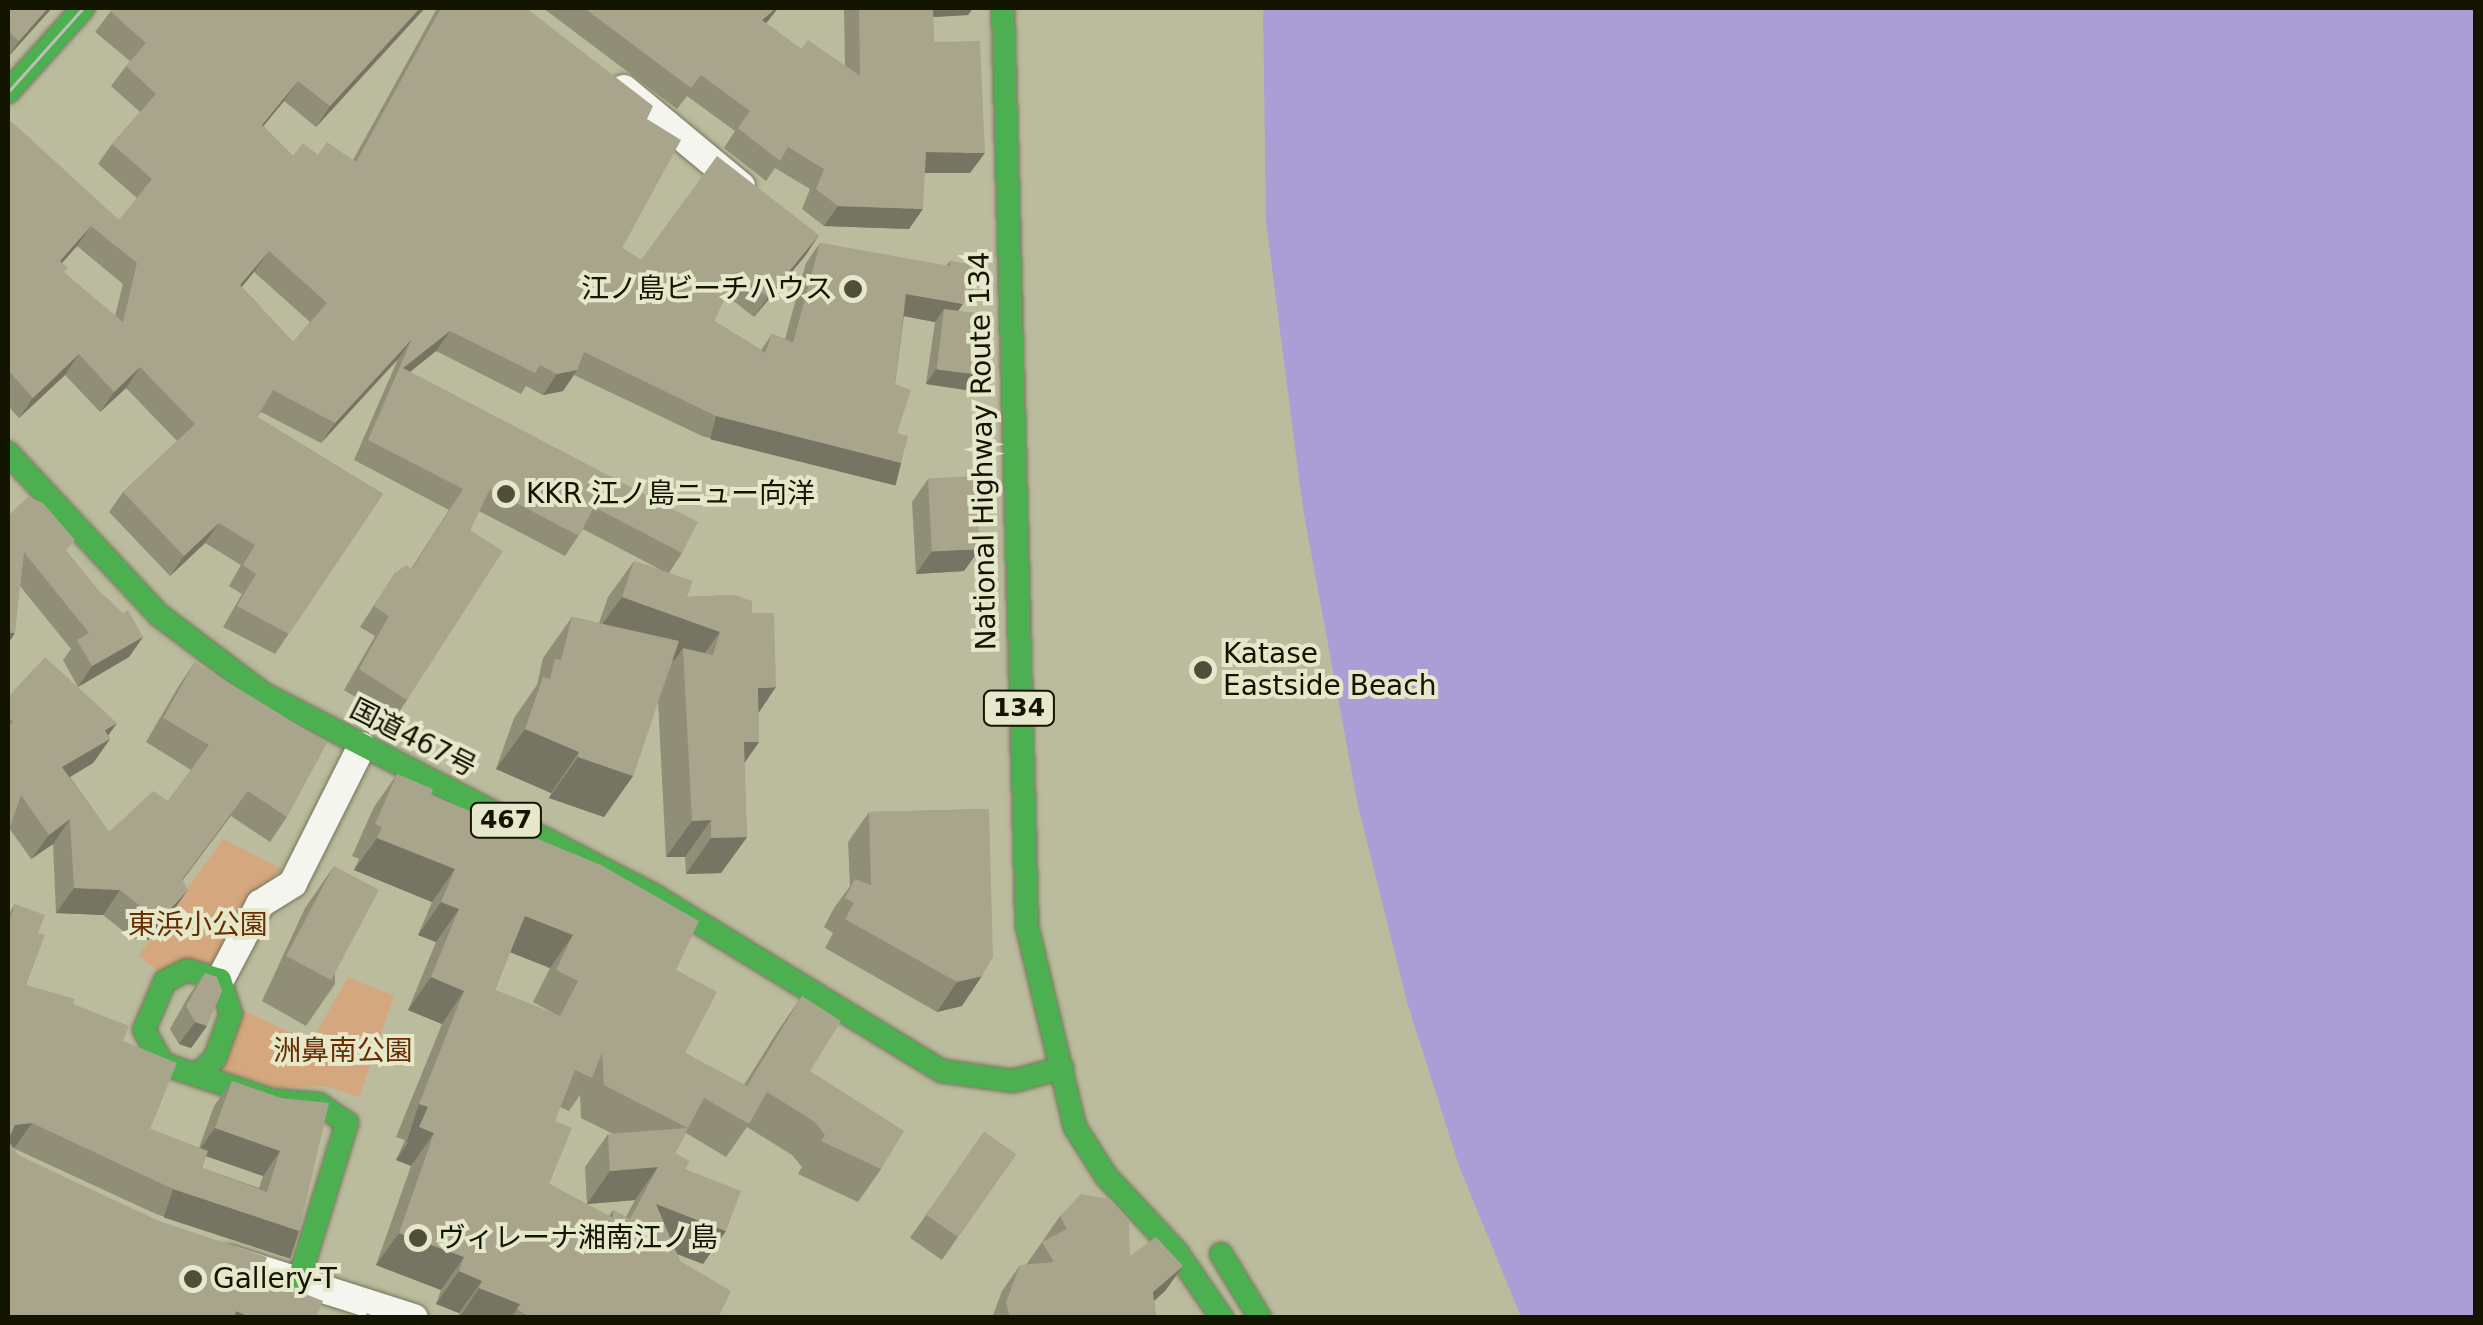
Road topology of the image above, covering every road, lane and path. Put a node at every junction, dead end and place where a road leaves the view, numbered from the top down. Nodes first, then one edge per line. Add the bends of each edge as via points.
1 (83, 8) edge
2 (1003, 8) edge
3 (602, 73) edge
4 (8, 92) edge
5 (756, 200) edge
6 (8, 453) edge
7 (362, 746) junction
8 (220, 980) junction
9 (1062, 1068) junction
10 (197, 1075) junction
11 (1102, 1111) dead end
12 (1206, 1236) dead end
13 (203, 1250) edge
14 (298, 1282) junction
15 (1220, 1316) edge
16 (414, 1318) edge
17 (1260, 1318) edge

1 - 4 main road
2 - 9 main road, National Highway Route 134 / 134 via 996,274 1026,926
3 - 5 street
6 - 7 main road, 国道467号 / 467 via 159,615 205,655
7 - 8 street via 292,883 260,904
7 - 9 main road, 国道467号 / 467 via 655,896 942,1071 1014,1082
8 - 10 main road via 232,1014 215,1058
8 - 10 main road via 187,970 165,981 144,1030 163,1064
9 - 11 main road, National Highway Route 134 / 134
9 - 15 main road, National Highway Route 134 / 134 via 1075,1128
10 - 14 main road via 272,1100 318,1104 348,1123
12 - 17 main road
13 - 14 street
14 - 16 street

